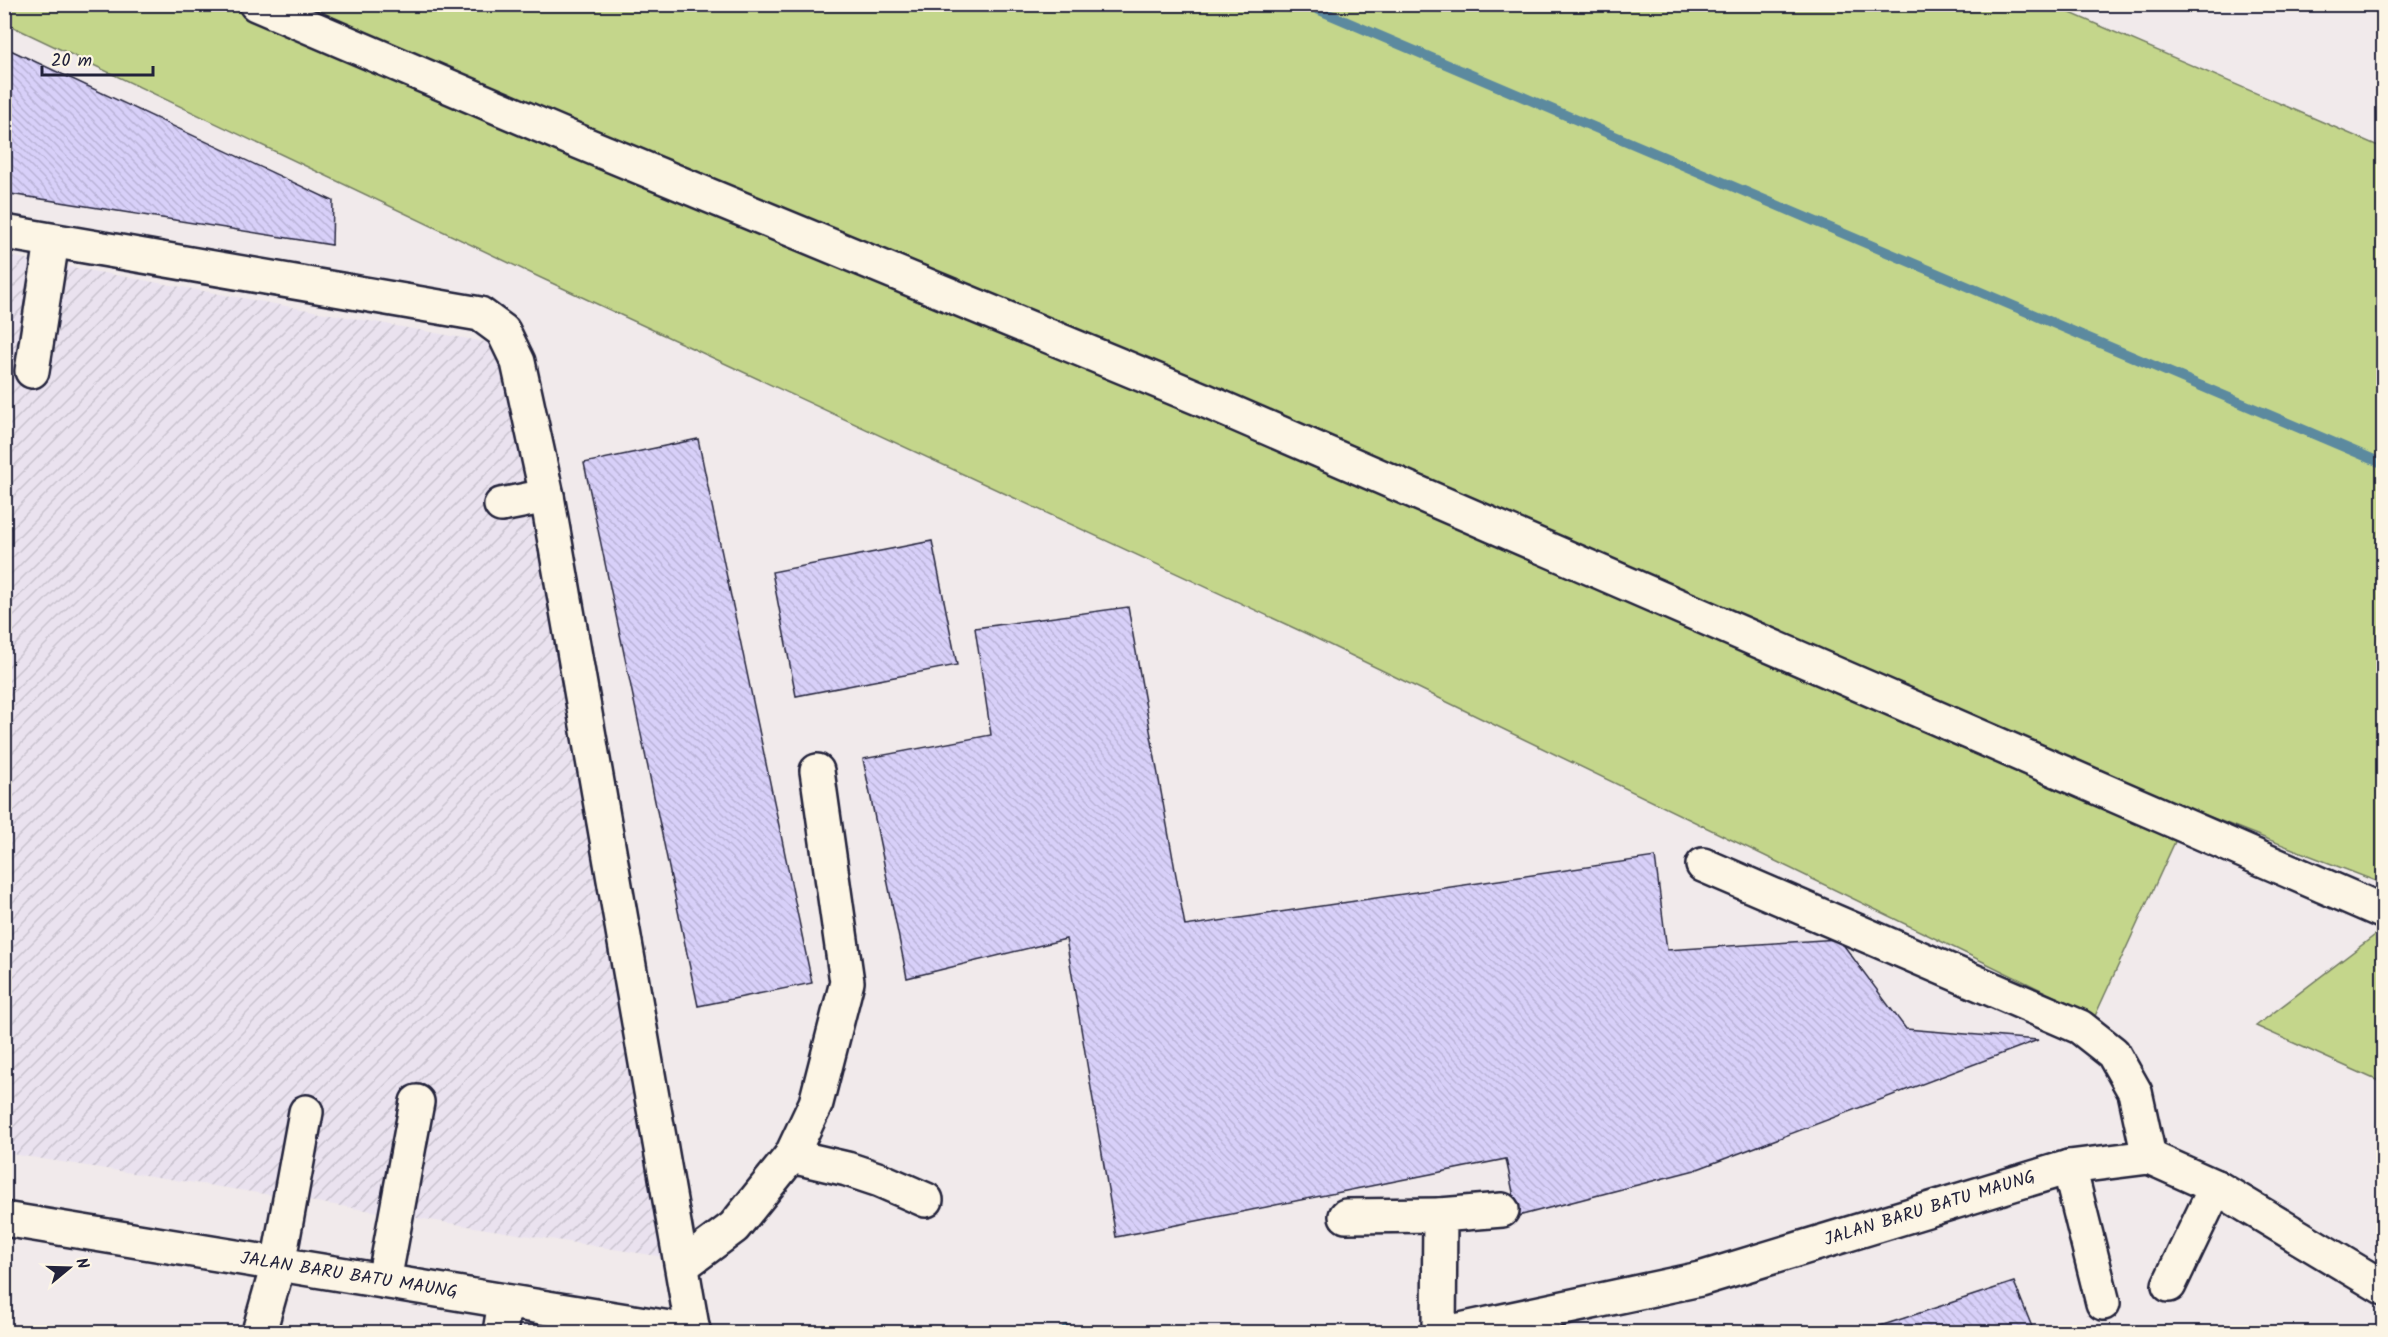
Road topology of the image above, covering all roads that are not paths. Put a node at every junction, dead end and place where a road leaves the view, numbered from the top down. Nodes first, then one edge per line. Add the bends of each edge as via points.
1 (256, 4) edge
2 (4, 232) edge
3 (52, 241) junction
4 (32, 371) dead end
5 (546, 496) junction
6 (501, 505) dead end
7 (816, 771) dead end
8 (1703, 865) dead end
9 (2384, 912) edge
10 (417, 1102) dead end
11 (306, 1112) dead end
12 (791, 1156) junction
13 (2149, 1157) junction
14 (2069, 1167) junction
15 (2216, 1187) junction
16 (926, 1200) dead end
17 (1502, 1210) dead end
18 (1440, 1215) junction
19 (1346, 1216) dead end
20 (4, 1219) edge
21 (278, 1265) junction
22 (683, 1265) junction
23 (384, 1281) junction
24 (2169, 1285) dead end
25 (2384, 1288) edge
26 (2103, 1303) dead end
27 (502, 1317) edge
28 (259, 1332) edge
29 (694, 1332) edge
30 (1439, 1332) edge
31 (1451, 1332) edge

1 - 9 street via 1206,401
2 - 3 street
3 - 4 street
3 - 5 street via 480,314 503,331 518,362
5 - 6 street
5 - 22 street
7 - 12 street via 847,982 816,1103
8 - 13 street via 2080,1027 2113,1053 2135,1092
10 - 23 street
11 - 21 street
12 - 16 street via 848,1169
12 - 22 street via 734,1227
13 - 14 street, JALAN BARU BATU MAUNG
13 - 15 street
14 - 26 street
14 - 31 street, JALAN BARU BATU MAUNG via 1700,1279
15 - 24 street
15 - 25 street
17 - 18 street
18 - 19 street
18 - 30 street
20 - 21 street, JALAN BARU BATU MAUNG
21 - 23 street, JALAN BARU BATU MAUNG
21 - 28 street
22 - 29 street
23 - 27 street, JALAN BARU BATU MAUNG
27 - 29 street, JALAN BARU BATU MAUNG

